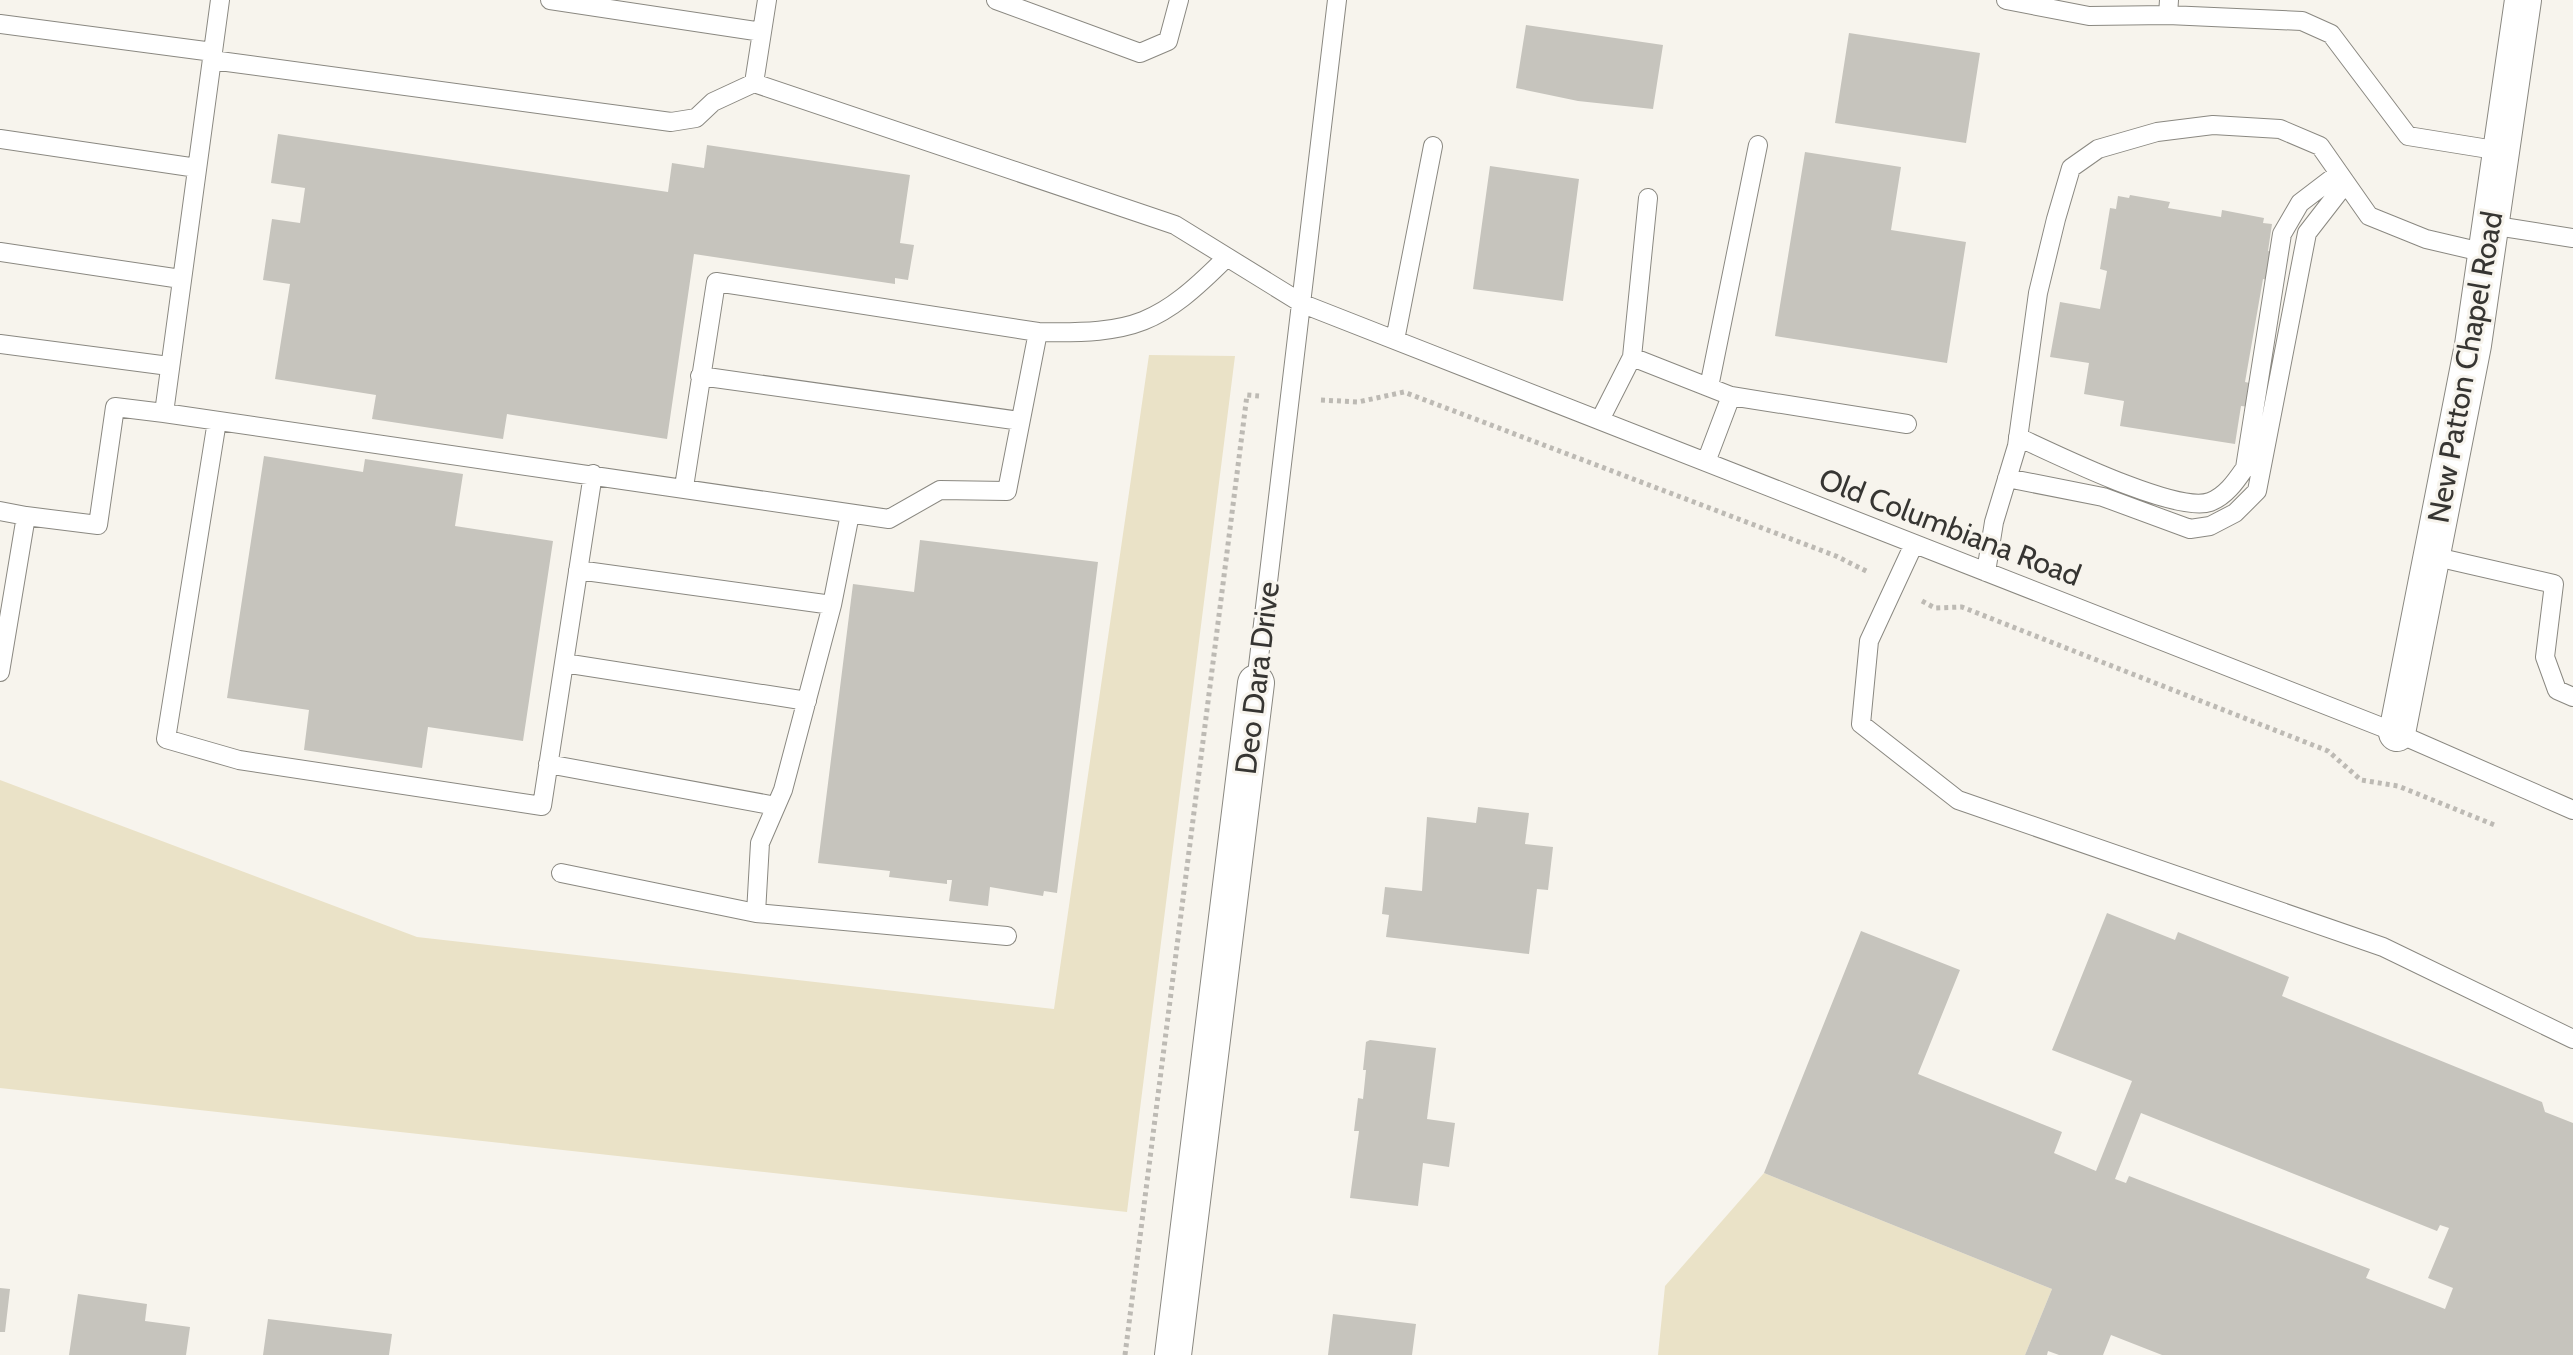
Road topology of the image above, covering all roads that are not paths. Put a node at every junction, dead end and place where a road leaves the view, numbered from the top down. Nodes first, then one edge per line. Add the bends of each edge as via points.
1 (220, 0) edge
2 (550, 0) edge
3 (767, 0) edge
4 (996, 0) edge
5 (1179, 0) edge
6 (1337, 0) edge
7 (2006, 0) edge
8 (2523, 0) edge
9 (2168, 7) edge
10 (0, 24) edge
11 (762, 32) junction
12 (212, 56) junction
13 (754, 83) junction
14 (0, 139) edge
15 (1758, 145) dead end
16 (1433, 146) dead end
17 (2501, 151) junction
18 (197, 168) junction
19 (2342, 179) junction
20 (1648, 198) dead end
21 (2573, 238) edge
22 (2488, 239) junction
23 (0, 252) edge
24 (1227, 257) junction
25 (181, 279) junction
26 (1303, 304) junction
27 (1038, 332) junction
28 (1395, 340) junction
29 (0, 344) edge
30 (1632, 357) junction
31 (169, 366) junction
32 (700, 376) junction
33 (1709, 387) junction
34 (1731, 396) junction
35 (164, 413) junction
36 (1600, 420) junction
37 (217, 421) junction
38 (1020, 421) junction
39 (1907, 424) dead end
40 (2018, 437) junction
41 (1706, 462) junction
42 (593, 474) junction
43 (2007, 478) junction
44 (684, 487) junction
45 (0, 511) edge
46 (850, 514) junction
47 (26, 516) junction
48 (1914, 544) junction
49 (2432, 556) junction
50 (578, 570) junction
51 (1986, 572) junction
52 (2554, 584) junction
53 (2573, 587) edge
54 (832, 605) junction
55 (4, 626) edge
56 (564, 663) junction
57 (0, 672) edge
58 (1256, 683) joint
59 (2573, 697) edge
60 (807, 701) junction
61 (2397, 733) junction
62 (548, 764) junction
63 (776, 806) junction
64 (2573, 810) edge
65 (561, 873) dead end
66 (756, 913) junction
67 (1007, 936) dead end
68 (2573, 1039) edge
69 (1173, 1355) edge

1 - 12 lane
2 - 11 lane
3 - 11 lane
4 - 5 lane via 1140,53 1168,41
6 - 26 lane, Deo Dara Drive
7 - 9 lane via 2089,16
8 - 17 street, New Patton Chapel Road
9 - 17 lane via 2302,21 2331,34 2408,136
10 - 12 lane
11 - 13 lane
12 - 13 lane via 671,122 696,118 713,102
12 - 18 lane
13 - 24 lane, Old Columbiana Road via 1175,225
14 - 18 lane
15 - 33 lane
16 - 28 lane
17 - 22 street, New Patton Chapel Road
18 - 25 lane
19 - 22 lane via 2369,216 2426,239
19 - 40 lane via 2300,203 2282,234 2245,468 2230,489 2209,502 2184,502 2086,469
19 - 40 lane via 2320,146 2280,129 2213,125 2157,132 2098,149 2071,168 2038,293
19 - 43 lane via 2307,233 2257,491 2235,513 2190,529 2103,497
20 - 30 lane
21 - 22 lane
22 - 49 street, New Patton Chapel Road
23 - 25 lane
24 - 26 lane, Old Columbiana Road
24 - 27 lane via 1184,299 1139,325 1083,333
25 - 31 lane
26 - 28 lane, Old Columbiana Road
26 - 58 lane, Deo Dara Drive
27 - 32 lane via 716,282
27 - 38 lane
28 - 36 lane, Old Columbiana Road
29 - 31 lane
30 - 33 lane
30 - 36 lane
31 - 35 lane
32 - 38 lane
32 - 44 lane
33 - 34 lane
34 - 39 lane
34 - 41 lane
35 - 37 lane
35 - 47 lane via 115,407 98,525
36 - 41 lane, Old Columbiana Road
37 - 42 lane
37 - 62 lane via 166,739 239,760 542,806
38 - 46 lane via 1007,491 940,490 889,519
40 - 43 lane
41 - 48 lane, Old Columbiana Road
42 - 44 lane
42 - 50 lane
43 - 51 lane
44 - 46 lane
45 - 47 lane
46 - 54 lane
47 - 55 lane
48 - 51 lane, Old Columbiana Road
48 - 68 lane via 1869,641 1861,724 1958,800 2383,947
49 - 52 lane
49 - 61 street, New Patton Chapel Road
50 - 54 lane
50 - 56 lane
51 - 61 lane, Old Columbiana Road
52 - 53 lane
52 - 59 lane via 2545,657 2557,690
54 - 60 lane
55 - 57 lane
56 - 60 lane
56 - 62 lane
58 - 69 street, Deo Dara Drive
60 - 63 lane
61 - 64 lane, Old Columbiana Road
62 - 63 lane
63 - 66 lane via 760,843
65 - 66 lane
66 - 67 lane

